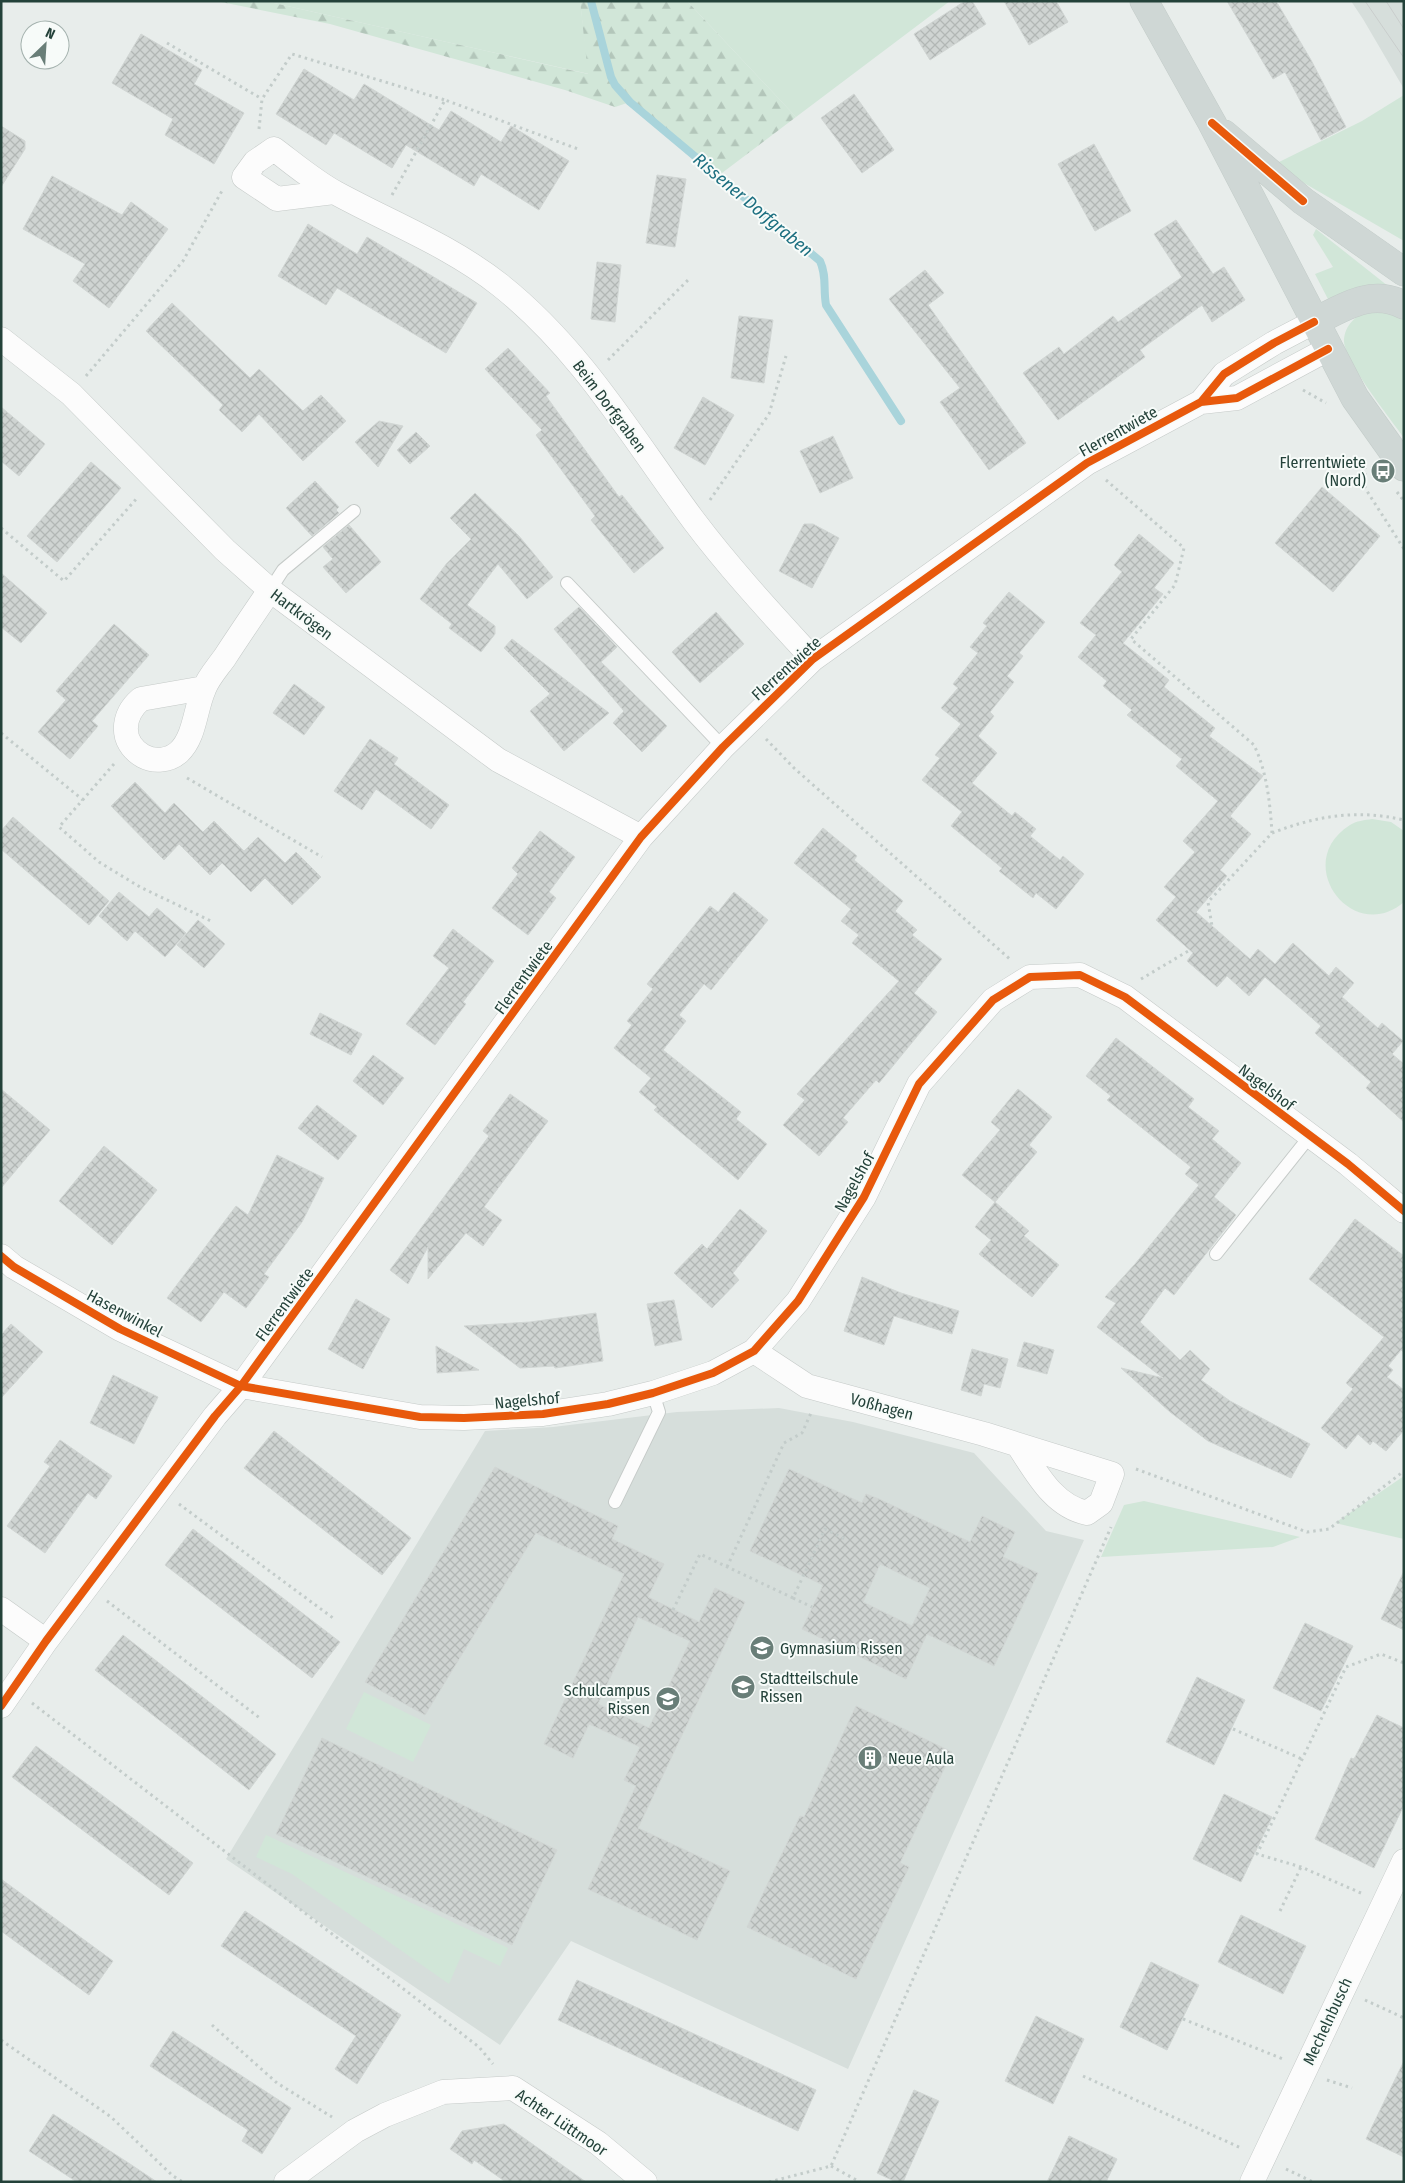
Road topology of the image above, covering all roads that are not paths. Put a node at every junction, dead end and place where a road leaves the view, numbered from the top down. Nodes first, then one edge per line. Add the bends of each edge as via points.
1 (1144, 1) edge
2 (1212, 123) junction
3 (334, 192) junction
4 (1404, 272) edge
5 (1404, 304) edge
6 (1314, 322) junction
7 (1, 339) edge
8 (1328, 350) junction
9 (1201, 402) junction
10 (1404, 467) edge
11 (354, 510) dead end
12 (567, 583) dead end
13 (270, 590) junction
14 (813, 659) junction
15 (204, 688) junction
16 (723, 747) junction
17 (642, 837) junction
18 (1310, 1136) junction
19 (1404, 1211) edge
20 (1216, 1254) dead end
21 (1, 1256) edge
22 (754, 1351) junction
23 (242, 1386) junction
24 (653, 1392) junction
25 (1018, 1445) junction
26 (615, 1502) dead end
27 (1, 1609) edge
28 (46, 1641) junction
29 (8, 1698) edge
30 (1404, 1861) edge
31 (286, 2182) edge
32 (645, 2182) edge
33 (1252, 2182) edge

1 - 2 main road
2 - 4 main road via 1303,201
2 - 6 main road
3 - 3 street, Beim Dorfgraben via 277,199 250,170 274,150
3 - 14 street, Beim Dorfgraben via 443,248 500,285 542,323 592,377 741,580
5 - 6 main road via 1386,298 1364,298
6 - 8 main road
6 - 9 street, Flerrentwiete via 1224,374
7 - 13 street, Hartkrögen via 71,394
8 - 9 street, Flerrentwiete via 1237,398
8 - 10 main road via 1355,398
9 - 14 street, Flerrentwiete via 1087,463
11 - 13 lane via 283,570
12 - 16 lane
13 - 15 street
13 - 17 street, Hartkrögen via 498,760
14 - 16 street, Flerrentwiete
15 - 15 street via 185,746 171,757 156,760 137,752 130,745 126,719 141,699
16 - 17 street, Flerrentwiete
17 - 23 street, Flerrentwiete
18 - 19 street, Nagelshof
18 - 20 lane
18 - 22 street, Nagelshof via 1125,997 1080,975 1030,977 993,1000 919,1084 864,1197 798,1301
21 - 23 street, Hasenwinkel via 14,1267 120,1328
22 - 24 street, Nagelshof via 713,1373
22 - 25 street, Voßhagen via 807,1386
23 - 24 street, Nagelshof via 420,1417 464,1418 543,1414 608,1404
23 - 28 street, Flerrentwiete via 215,1416
24 - 26 lane via 659,1412
25 - 25 street, Voßhagen via 1126,1473 1101,1503 1087,1513 1076,1511 1053,1495
27 - 28 street
28 - 29 street, Flerrentwiete
30 - 33 street, Mechelnbusch
31 - 32 street, Achter Lüttmoor via 355,2131 385,2114 443,2092 513,2088 598,2143

